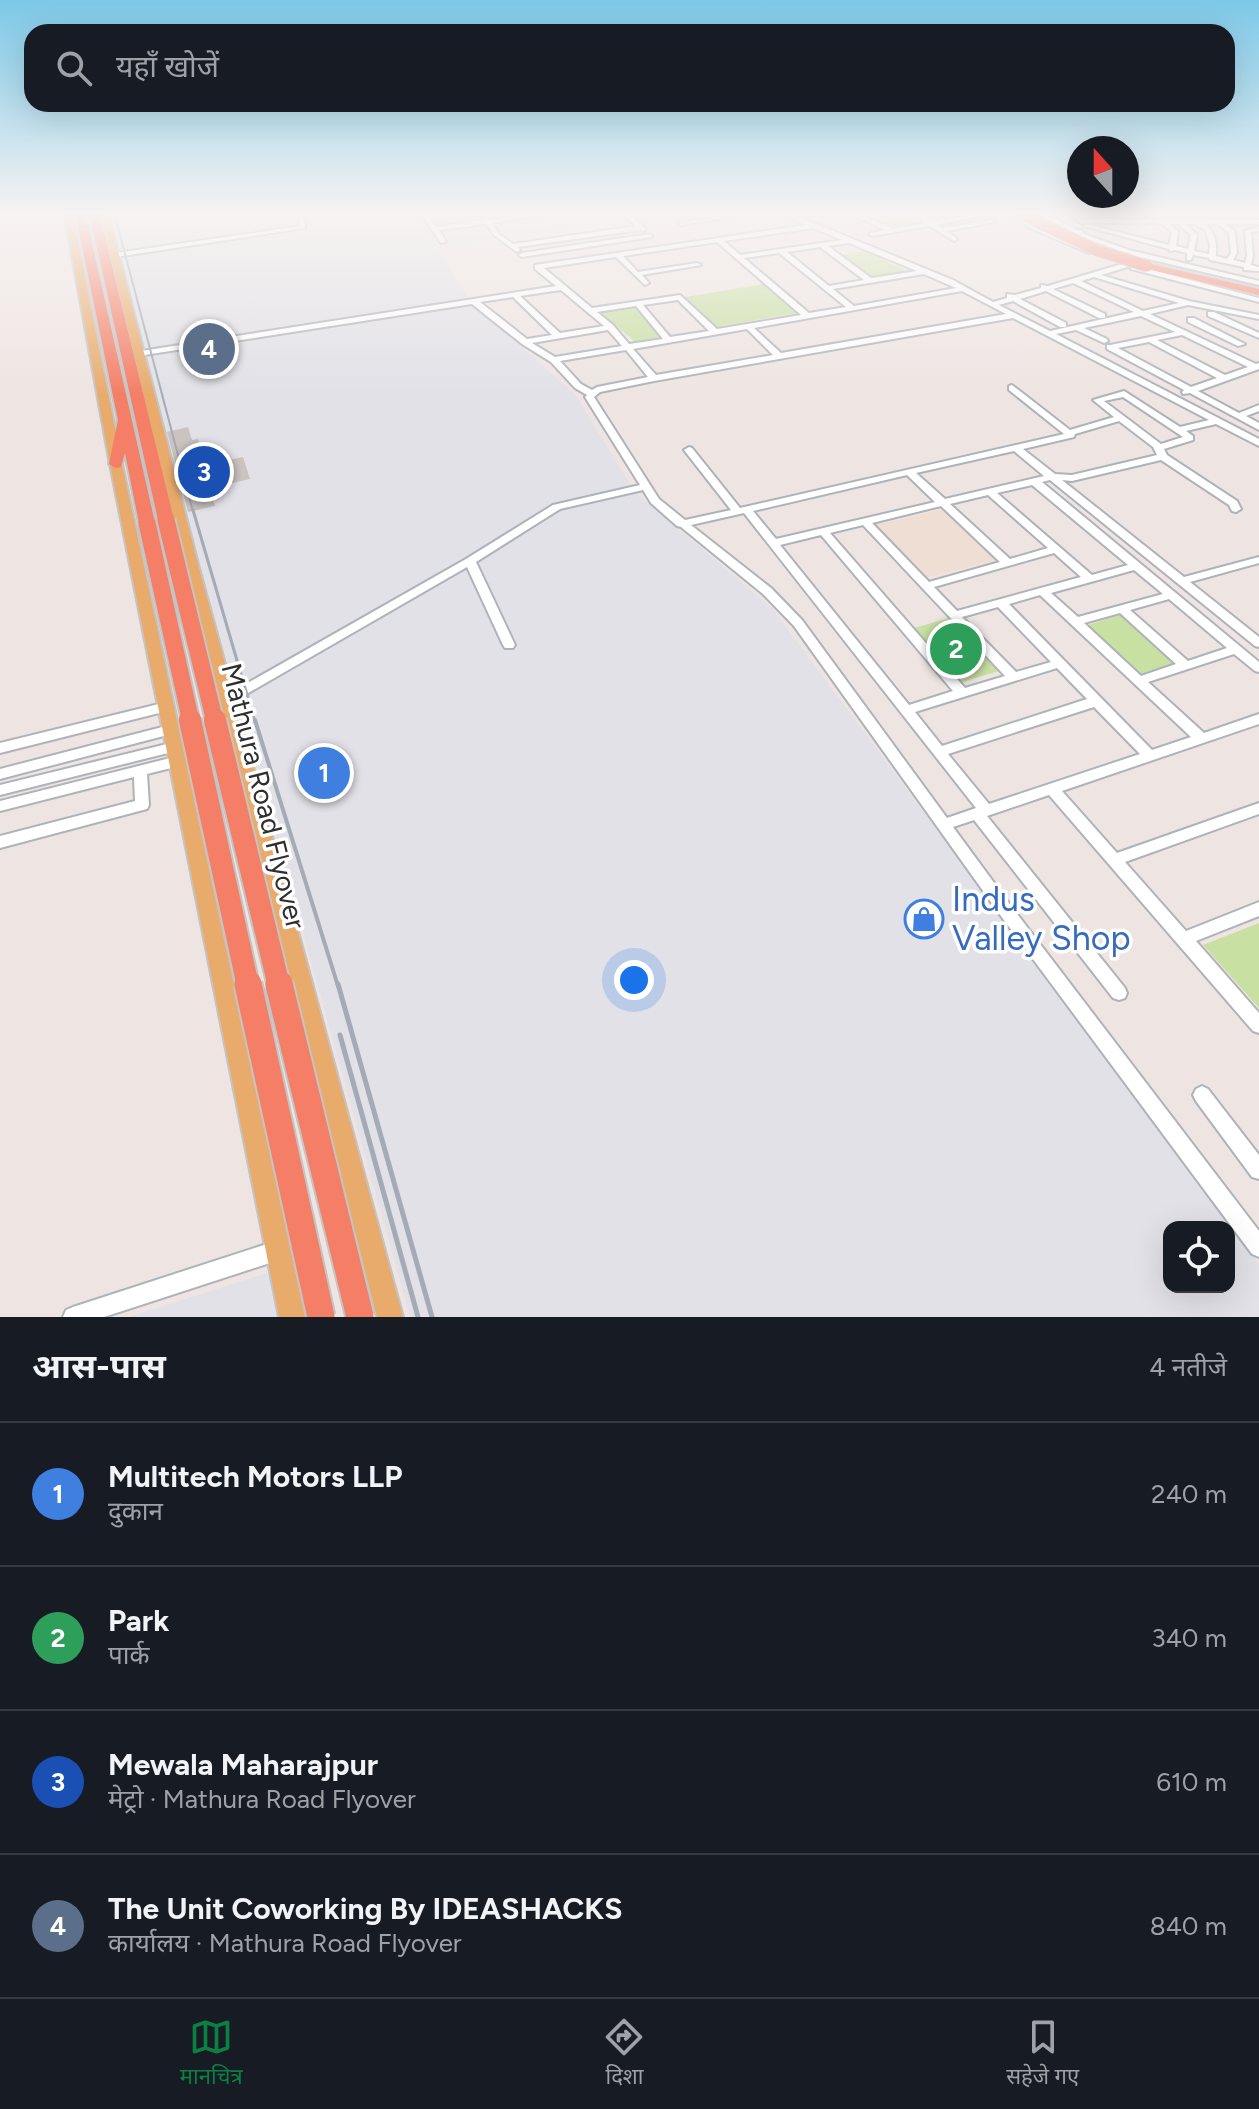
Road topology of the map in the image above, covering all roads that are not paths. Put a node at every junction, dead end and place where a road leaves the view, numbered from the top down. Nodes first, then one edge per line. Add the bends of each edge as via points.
1 (80, 273) edge
2 (93, 273) edge
3 (109, 273) edge
4 (120, 273) edge
5 (546, 273) edge
6 (640, 273) edge
7 (758, 273) edge
8 (809, 273) edge
9 (860, 273) edge
10 (915, 273) edge
11 (927, 273) edge
12 (1086, 273) edge
13 (1099, 273) edge
14 (1160, 273) edge
15 (1196, 273) edge
16 (636, 274) joint
17 (1094, 275) junction
18 (870, 281) junction
19 (1075, 281) junction
20 (645, 283) dead end
21 (563, 287) junction
22 (1044, 287) junction
23 (113, 288) junction
24 (827, 288) junction
25 (1259, 288) edge
26 (963, 289) junction
27 (515, 295) junction
28 (1010, 296) junction
29 (1259, 300) edge
30 (474, 301) junction
31 (989, 302) junction
32 (637, 303) junction
33 (1188, 303) junction
34 (852, 308) junction
35 (1222, 310) junction
36 (590, 311) junction
37 (129, 314) junction
38 (1211, 314) junction
39 (1015, 315) junction
40 (1145, 315) junction
41 (807, 316) junction
42 (1102, 316) dead end
43 (1259, 317) edge
44 (1191, 320) junction
45 (1063, 325) dead end
46 (748, 326) junction
47 (610, 327) junction
48 (1076, 327) junction
49 (1170, 327) junction
50 (715, 332) junction
51 (1050, 333) junction
52 (1182, 333) junction
53 (558, 336) junction
54 (1259, 337) edge
55 (1149, 339) junction
56 (668, 340) junction
57 (1104, 341) dead end
58 (525, 342) junction
59 (1241, 344) junction
60 (627, 347) junction
61 (1221, 351) junction
62 (138, 354) junction
63 (779, 356) junction
64 (554, 360) junction
65 (1257, 366) edge
66 (654, 378) junction
67 (1224, 378) junction
68 (1153, 386) junction
69 (1012, 388) dead end
70 (1189, 391) junction
71 (590, 393) junction
72 (1124, 394) junction
73 (1172, 397) junction
74 (1259, 408) edge
75 (124, 415) junction
76 (1238, 416) junction
77 (1119, 418) junction
78 (1218, 421) junction
79 (1259, 427) edge
80 (1180, 430) junction
81 (1070, 433) junction
82 (1259, 443) edge
83 (1017, 449) junction
84 (689, 450) dead end
85 (1161, 452) junction
86 (116, 464) junction
87 (911, 474) junction
88 (1052, 477) junction
89 (1034, 481) junction
90 (644, 487) junction
91 (990, 492) junction
92 (943, 503) junction
93 (1236, 509) dead end
94 (742, 511) junction
95 (157, 522) junction
96 (866, 522) junction
97 (681, 524) junction
98 (824, 532) junction
99 (774, 543) junction
100 (1056, 549) junction
101 (1259, 560) edge
102 (470, 561) junction
103 (1008, 563) junction
104 (1137, 566) junction
105 (1090, 579) junction
106 (1182, 581) junction
107 (927, 586) junction
108 (1042, 591) junction
109 (1171, 595) junction
110 (1000, 602) junction
111 (1122, 609) junction
112 (954, 615) junction
113 (1075, 622) junction
114 (1257, 641) edge
115 (509, 645) dead end
116 (1236, 649) junction
117 (1060, 663) junction
118 (1185, 665) junction
119 (1259, 668) edge
120 (1013, 677) junction
121 (1138, 681) junction
122 (962, 693) junction
123 (227, 700) junction
124 (1097, 701) junction
125 (167, 707) junction
126 (906, 710) junction
127 (1259, 719) edge
128 (1201, 738) junction
129 (174, 746) junction
130 (0, 748) edge
131 (940, 752) junction
132 (1150, 756) junction
133 (140, 770) junction
134 (0, 774) edge
135 (1052, 789) junction
136 (0, 790) edge
137 (0, 806) edge
138 (1259, 808) edge
139 (982, 812) junction
140 (257, 815) junction
141 (943, 825) junction
142 (193, 836) junction
143 (0, 842) edge
144 (1115, 860) junction
145 (1259, 909) edge
146 (1184, 939) junction
147 (1119, 993) dead end
148 (1259, 1025) edge
149 (1202, 1095) dead end
150 (1257, 1166) edge
151 (1259, 1247) edge
152 (279, 1250) junction
153 (73, 1317) edge
154 (292, 1317) edge
155 (321, 1317) edge
156 (360, 1317) edge
157 (390, 1317) edge

1 - 86 main road
2 - 75 highway, Mathura Road Flyover
3 - 23 highway, Mathura Road Flyover
4 - 37 main road
5 - 21 street
6 - 16 street
7 - 41 street
8 - 24 street
9 - 18 street
10 - 18 street
11 - 26 street
12 - 22 street
13 - 17 street
14 - 29 street
15 - 25 highway
16 - 20 street
17 - 19 street
17 - 33 street
18 - 24 street
19 - 22 street
19 - 40 street
21 - 27 street
21 - 36 street
22 - 28 street
22 - 42 street
23 - 37 highway
23 - 95 highway, Mathura Road Flyover
24 - 34 street
26 - 31 street
26 - 34 street
27 - 30 street
27 - 53 street
28 - 31 street
28 - 45 street
30 - 58 street
30 - 62 street
31 - 39 street
32 - 36 street
32 - 50 street via 680,297
32 - 56 street
33 - 35 street
33 - 40 street
34 - 41 street
35 - 38 street
35 - 43 street
36 - 47 street
37 - 62 main road
38 - 44 street
38 - 54 street
39 - 51 street
39 - 63 street
40 - 48 street
40 - 49 street
41 - 46 street
44 - 49 street
44 - 59 street
46 - 50 street
46 - 63 street
47 - 53 street
47 - 60 street
48 - 51 street
48 - 57 street
49 - 52 street
50 - 56 street
51 - 68 street
52 - 55 street
52 - 61 street
53 - 58 street
54 - 59 street
55 - 67 street
55 - 70 street via 1110,347
56 - 60 street
58 - 64 street
59 - 61 street
60 - 64 street
60 - 66 street
61 - 65 street
62 - 123 main road
63 - 66 street
64 - 71 street
65 - 67 street
66 - 71 street
67 - 70 street
68 - 72 street
68 - 73 street
69 - 81 street
70 - 73 street
70 - 76 street
71 - 90 street
72 - 77 street via 1097,400
72 - 80 street
73 - 78 street
74 - 76 street
75 - 86 highway
75 - 95 highway, Mathura Road Flyover
76 - 79 street
77 - 81 street
77 - 85 street
78 - 80 street
78 - 82 street
80 - 85 street via 1190,438
81 - 83 street
83 - 87 street
83 - 88 street
84 - 94 street
85 - 88 street via 1072,478
85 - 93 street
86 - 125 main road
87 - 92 street
87 - 94 street
88 - 89 street
88 - 106 street
89 - 91 street
89 - 104 street
90 - 97 street
90 - 102 street via 557,507
91 - 92 street
91 - 100 street
92 - 96 street
92 - 103 street
94 - 97 street
94 - 99 street
95 - 155 highway, Mathura Road Flyover, bridge
95 - 156 highway, Mathura Road Flyover, bridge
96 - 98 street
96 - 107 street
97 - 141 street via 787,611
98 - 99 street
98 - 122 street
99 - 126 street
100 - 103 street
100 - 105 street
101 - 106 street
102 - 115 street
102 - 123 street
103 - 107 street
104 - 105 street
104 - 109 street
105 - 108 street
106 - 114 street
107 - 112 street
108 - 110 street
108 - 113 street
109 - 111 street
109 - 116 street
110 - 112 street
110 - 117 street
111 - 113 street
111 - 118 street
112 - 120 street
113 - 121 street
116 - 118 street
116 - 119 street
117 - 120 street
117 - 124 street
118 - 121 street
120 - 122 street
121 - 128 street
122 - 126 street
123 - 140 main road
124 - 131 street
124 - 132 street
125 - 129 main road
125 - 130 street
126 - 131 street
127 - 128 street
128 - 132 street
129 - 133 street
129 - 134 street
129 - 136 street
129 - 142 main road
131 - 139 street
132 - 135 street
133 - 137 street
133 - 143 street via 142,805
135 - 139 street
135 - 144 street
138 - 144 street
139 - 141 street
139 - 147 street
140 - 142 main road
140 - 157 main road
141 - 151 street
142 - 152 main road
144 - 146 street
145 - 146 street
146 - 148 street
149 - 150 street
152 - 153 street
152 - 154 main road

